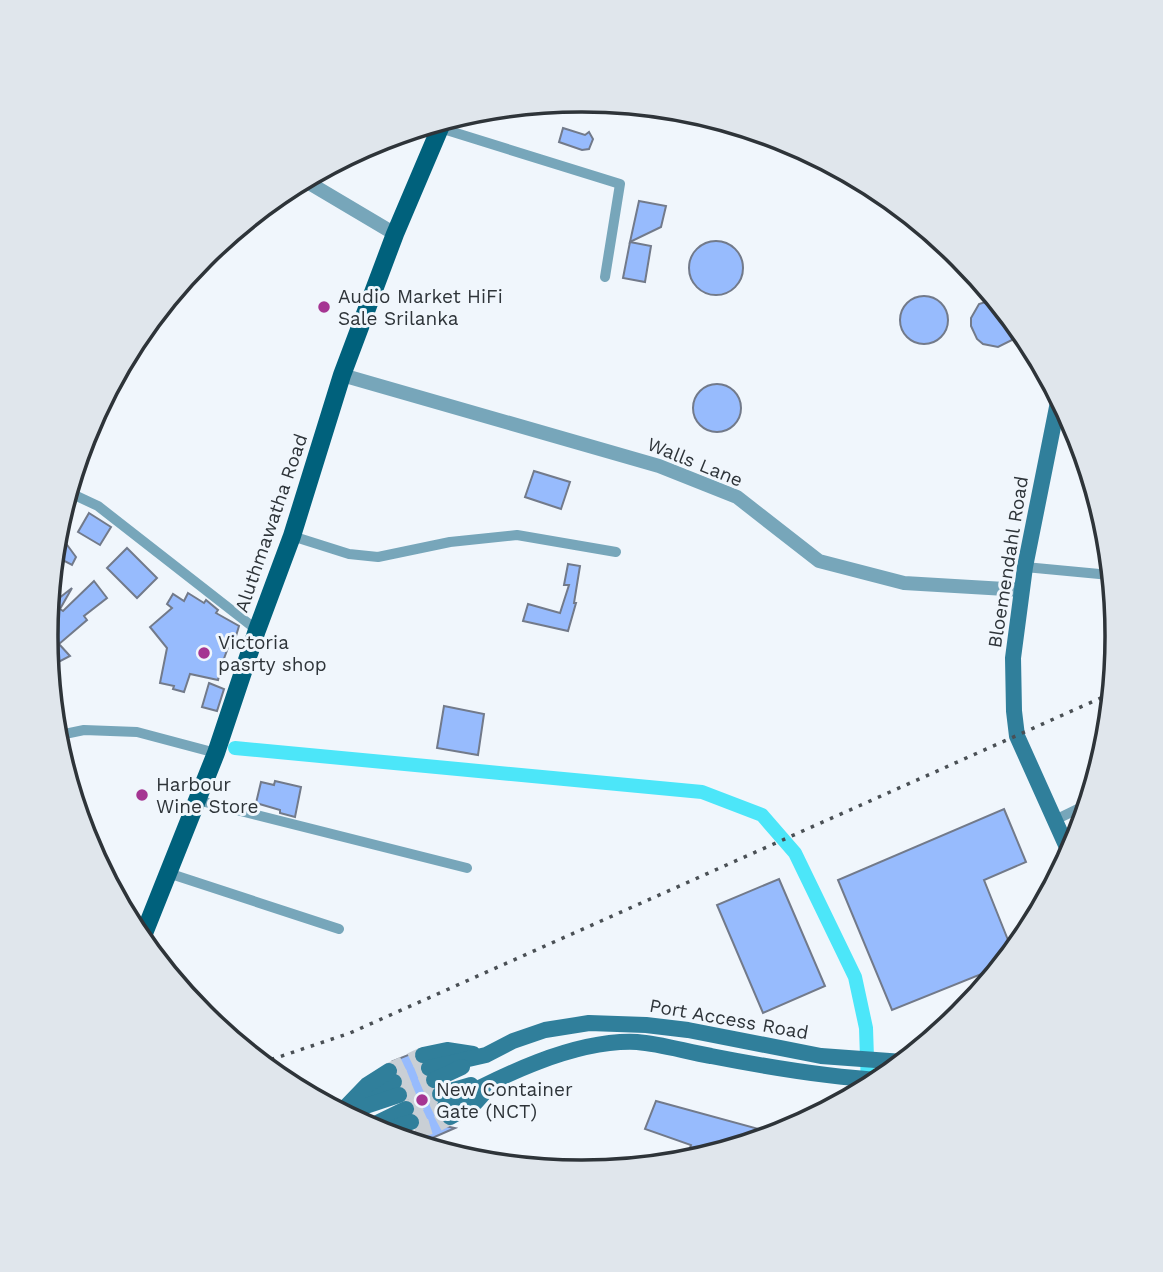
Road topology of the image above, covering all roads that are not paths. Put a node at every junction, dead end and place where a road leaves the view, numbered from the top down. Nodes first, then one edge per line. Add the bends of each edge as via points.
1 (454, 128) edge
2 (438, 132) edge
3 (314, 186) edge
4 (395, 234) junction
5 (605, 278) dead end
6 (342, 375) junction
7 (1056, 414) edge
8 (77, 496) edge
9 (292, 536) junction
10 (616, 552) dead end
11 (1025, 567) junction
12 (1101, 573) edge
13 (1022, 590) junction
14 (257, 630) junction
15 (67, 733) edge
16 (216, 753) junction
17 (197, 800) junction
18 (1075, 811) edge
19 (1055, 820) junction
20 (1064, 839) edge
21 (467, 868) dead end
22 (168, 873) junction
23 (146, 928) edge
24 (339, 929) dead end
25 (486, 1055) junction
26 (887, 1061) edge
27 (497, 1078) junction
28 (861, 1078) edge
29 (437, 1087) junction
30 (402, 1101) junction
31 (349, 1105) edge
32 (358, 1110) edge
33 (379, 1119) edge
34 (387, 1122) edge
35 (396, 1126) edge

1 - 5 street via 620,184
2 - 4 main road, Aluthmawatha Road
3 - 4 street
4 - 6 main road, Aluthmawatha Road
6 - 9 main road, Aluthmawatha Road
6 - 13 street, Walls Lane via 659,466 737,497 819,561 904,583
7 - 11 main road, Bloemendahl Road
8 - 14 street via 99,506
9 - 10 street via 349,554 378,557 450,542 517,536
9 - 14 main road, Aluthmawatha Road
11 - 12 street
11 - 13 main road, Bloemendahl Road
13 - 19 main road, Bloemendahl Road via 1013,659 1017,736
14 - 16 main road, Aluthmawatha Road
15 - 16 street via 137,732
16 - 17 main road, Aluthmawatha Road
17 - 21 street
17 - 22 main road, Aluthmawatha Road
18 - 19 street
19 - 20 main road, Bloemendahl Road
22 - 23 main road, Aluthmawatha Road
22 - 24 street
25 - 26 main road, Port Access Road via 545,1030 589,1023 688,1030 821,1056
25 - 29 main road, Port Access Road
25 - 29 main road via 447,1050
27 - 28 main road, Port Access Road via 554,1056 636,1042
27 - 29 main road, Port Access Road
27 - 29 main road via 476,1102
30 - 31 main road via 367,1085
30 - 32 main road
30 - 33 main road
30 - 34 main road
30 - 35 main road

